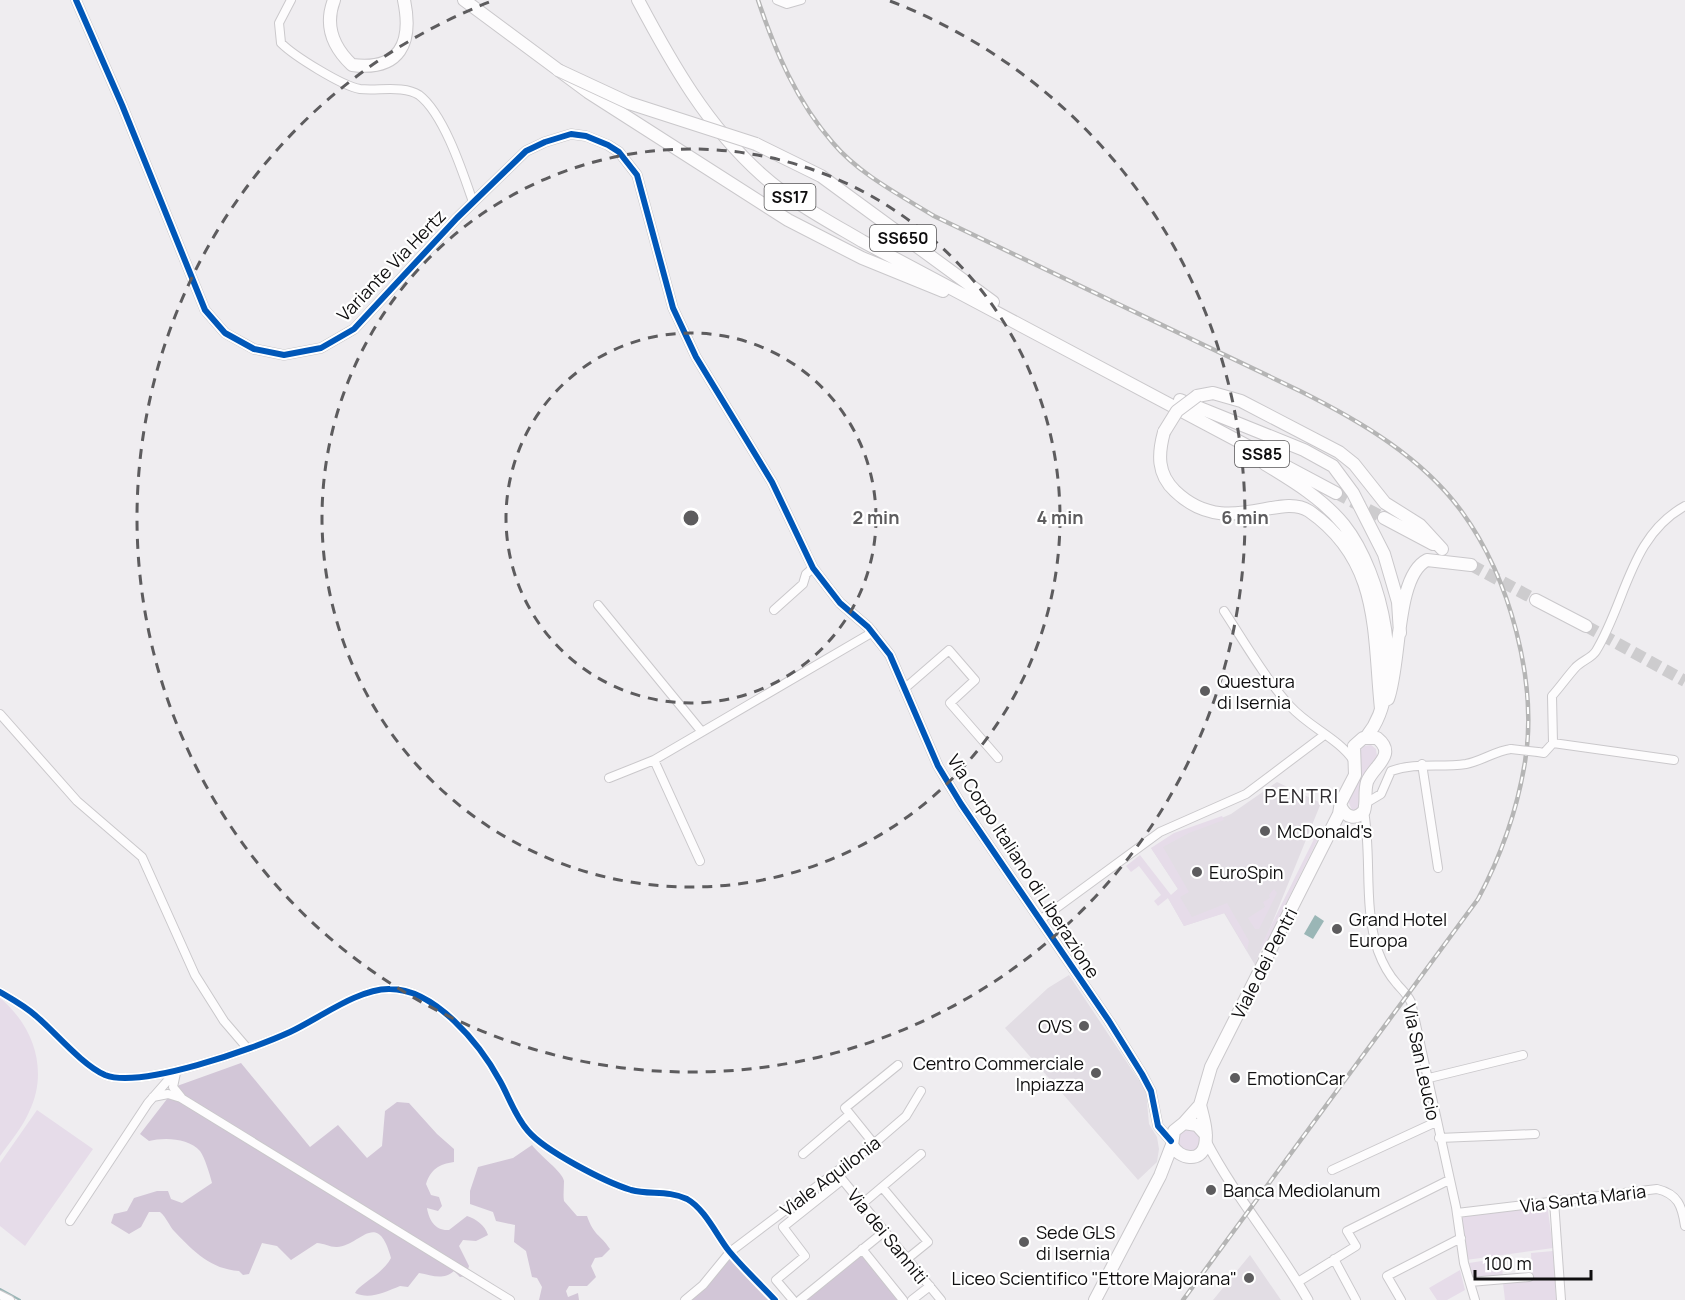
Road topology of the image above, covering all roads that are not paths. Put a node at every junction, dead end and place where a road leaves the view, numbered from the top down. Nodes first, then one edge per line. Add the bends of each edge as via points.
1 (76, 0) edge
2 (291, 0) edge
3 (334, 0) edge
4 (404, 0) edge
5 (464, 0) edge
6 (638, 0) edge
7 (777, 0) edge
8 (801, 0) edge
9 (558, 70) junction
10 (473, 202) junction
11 (1010, 320) junction
12 (683, 333) joint
13 (1045, 338) junction
14 (1136, 386) junction
15 (1161, 399) joint
16 (1189, 414) junction
17 (1336, 493) tunnel mouth
18 (1685, 506) edge
19 (1384, 518) tunnel mouth
20 (1442, 549) junction
21 (813, 568) junction
22 (1536, 600) tunnel mouth
23 (598, 605) dead end
24 (774, 610) dead end
25 (1224, 611) dead end
26 (1586, 626) tunnel mouth
27 (873, 632) junction
28 (1400, 633) junction
29 (904, 689) junction
30 (1381, 709) junction
31 (0, 714) edge
32 (702, 732) junction
33 (1323, 736) junction
34 (1368, 739) junction
35 (1553, 743) junction
36 (1340, 745) junction
37 (998, 758) dead end
38 (654, 760) junction
39 (1353, 760) junction
40 (1674, 760) dead end
41 (1422, 765) junction
42 (609, 778) dead end
43 (1367, 783) junction
44 (1384, 784) junction
45 (1355, 811) junction
46 (700, 861) dead end
47 (1438, 868) dead end
48 (1040, 921) junction
49 (0, 992) edge
50 (248, 1049) junction
51 (1523, 1055) dead end
52 (898, 1065) dead end
53 (177, 1070) junction
54 (1429, 1078) junction
55 (168, 1088) junction
56 (921, 1091) dead end
57 (1200, 1105) junction
58 (850, 1114) junction
59 (1155, 1116) junction
60 (1436, 1122) junction
61 (1181, 1125) junction
62 (1535, 1134) dead end
63 (1206, 1138) junction
64 (1439, 1138) junction
65 (1172, 1143) junction
66 (874, 1144) junction
67 (803, 1154) dead end
68 (921, 1154) dead end
69 (1191, 1157) junction
70 (1221, 1169) junction
71 (1332, 1170) dead end
72 (836, 1172) junction
73 (1160, 1176) junction
74 (842, 1180) junction
75 (1449, 1180) junction
76 (882, 1187) junction
77 (1554, 1202) junction
78 (862, 1204) junction
79 (1457, 1213) junction
80 (70, 1221) dead end
81 (1685, 1226) edge
82 (885, 1231) junction
83 (1461, 1238) junction
84 (862, 1249) junction
85 (730, 1252) junction
86 (907, 1259) junction
87 (1334, 1259) junction
88 (1529, 1277) dead end
89 (1298, 1282) junction
90 (1470, 1282) junction
91 (930, 1286) junction
92 (0, 1295) edge
93 (10, 1300) edge
94 (510, 1300) edge
95 (685, 1300) edge
96 (775, 1300) edge
97 (793, 1300) edge
98 (800, 1300) edge
99 (903, 1300) edge
100 (912, 1300) edge
101 (941, 1300) edge
102 (1095, 1300) edge
103 (1308, 1300) edge
104 (1356, 1300) edge
105 (1401, 1300) edge
106 (1474, 1300) edge
107 (1561, 1300) edge

1 - 10 street, Variante Via Hertz via 205,310 212,321 238,341 261,351 284,354 321,348 338,339 354,328
2 - 10 street via 279,23 281,43 291,53 352,86 412,91 421,96 448,137
3 - 4 main road via 329,27 334,45 352,65 371,68 399,53 407,35
5 - 9 main road, SS650
6 - 11 main road, SS17 via 705,114 763,176 825,219
7 - 8 street via 787,4
9 - 11 main road, SS650, bridge via 824,240
9 - 13 main road, SS650, bridge via 630,103 756,144 821,176 986,298 1033,323
10 - 12 street, Variante Via Hertz via 515,159 545,142 571,134 609,145 637,175
11 - 13 main road, SS17
12 - 21 street, Via Corpo Italiano di Liberazione via 772,482
13 - 14 main road, SS17
14 - 15 main road, SS17
14 - 28 main road via 1174,397 1304,450 1332,466 1353,493 1384,554 1398,602
15 - 16 main road, SS85
16 - 17 main road, SS85
16 - 30 main road via 1214,436 1299,485 1343,524 1358,545 1377,590 1386,628 1388,665
18 - 35 street via 1667,518 1646,541 1623,589 1616,615 1594,655 1576,667 1552,696
19 - 20 main road
20 - 28 main road via 1471,565 1437,559 1420,564 1408,580
20 - 30 main road, bridge via 1420,525 1385,503 1354,464 1339,452 1241,400 1213,393 1197,396 1177,411 1164,432 1159,458 1163,475 1184,499 1202,510 1232,514 1293,505 1307,510 1350,553 1365,584 1377,632
21 - 24 street via 803,584
21 - 27 street, Via Corpo Italiano di Liberazione via 840,603
22 - 26 main road
23 - 32 street
25 - 33 street via 1286,701
27 - 29 street, Via Corpo Italiano di Liberazione via 890,655
27 - 32 street
28 - 34 main road via 1393,686 1381,721
29 - 37 street via 949,650 975,680 950,703
29 - 48 street, Via Corpo Italiano di Liberazione via 938,766
30 - 34 main road
31 - 50 street via 77,801 141,857 195,975 224,1021
32 - 38 street
33 - 36 street
33 - 48 street via 1246,794 1160,832
34 - 36 street
34 - 39 main road, Viale dei Pentri
34 - 43 main road via 1386,753
35 - 40 street
35 - 41 street, bridge via 1544,753 1511,749 1471,763
36 - 39 street
38 - 42 street
38 - 46 street
39 - 45 main road, Viale dei Pentri
41 - 44 street via 1391,771
41 - 47 street
43 - 44 street via 1375,788
43 - 45 main road
44 - 45 street via 1381,794
45 - 54 street, Via San Leucio via 1367,830 1369,886 1378,950 1411,1002
45 - 57 main road, Viale dei Pentri via 1333,824 1211,1067
48 - 59 street, Via Corpo Italiano di Liberazione via 1142,1074 1151,1091
49 - 53 street via 34,1014 102,1074 123,1078
50 - 53 street
50 - 85 street via 366,993 388,988 409,991 462,1029 486,1059 527,1130 544,1146 573,1164 632,1190 666,1193 690,1201
51 - 54 street
52 - 58 street via 845,1108
53 - 55 street
54 - 60 street, Via San Leucio
55 - 80 street via 153,1097
55 - 94 street
56 - 66 street, Viale Aquilonia via 906,1116
57 - 61 main road, Viale dei Pentri
57 - 63 main road, Viale dei Pentri
58 - 66 street
58 - 67 street
59 - 61 street via 1168,1125
59 - 65 street, Via Corpo Italiano di Liberazione
60 - 64 street, Via San Leucio
60 - 71 street
61 - 63 main road via 1197,1125
61 - 65 main road
62 - 64 street
63 - 69 main road via 1203,1151
63 - 70 street
64 - 75 street, Via San Leucio
65 - 69 main road via 1178,1154
65 - 73 main road
66 - 72 street, Viale Aquilonia
68 - 76 street
69 - 70 street
69 - 73 main road via 1171,1165
70 - 89 street
72 - 74 street, Via dei Sanniti
72 - 85 street, Viale Aquilonia
73 - 102 main road
74 - 78 street, Via dei Sanniti
74 - 97 street via 783,1227 805,1256 776,1280
75 - 79 street, Via San Leucio
75 - 87 street via 1347,1231 1356,1246
76 - 78 street
76 - 86 street via 928,1242
77 - 79 street, Via Santa Maria
77 - 81 street, Via Santa Maria via 1657,1189 1677,1198
77 - 107 street
78 - 82 street, Via dei Sanniti
79 - 83 street, Via San Leucio
82 - 84 street
82 - 86 street, Via dei Sanniti
83 - 90 street, Via San Leucio
83 - 105 street via 1387,1276
84 - 98 street
84 - 99 street
85 - 95 street, Viale Aquilonia
85 - 96 street
86 - 91 street, Via dei Sanniti
87 - 89 street
87 - 104 street
88 - 90 street
89 - 103 street
90 - 106 street, Via San Leucio
91 - 100 street
91 - 101 street, Via dei Sanniti
92 - 93 street

